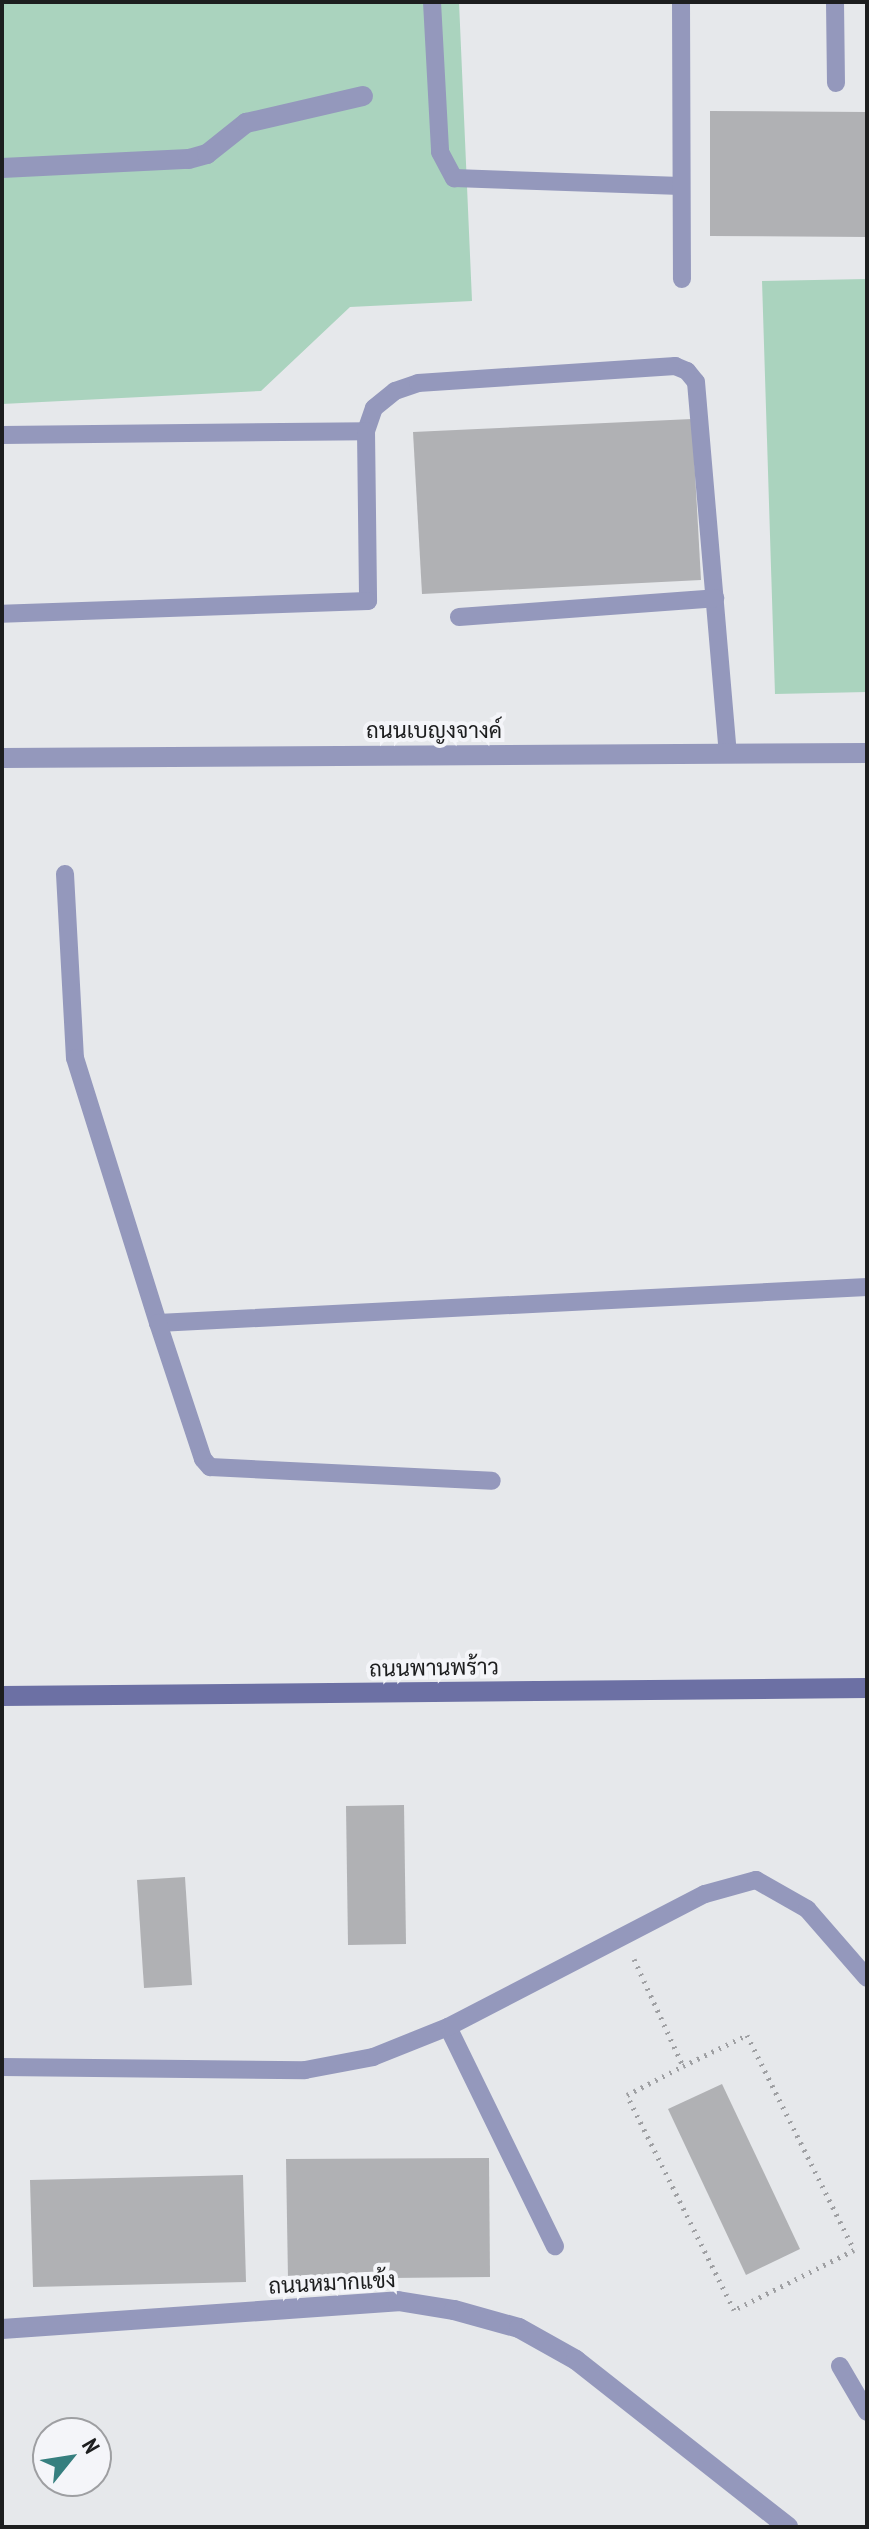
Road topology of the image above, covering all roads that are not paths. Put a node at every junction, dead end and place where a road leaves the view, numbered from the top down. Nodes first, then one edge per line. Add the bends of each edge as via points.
1 (432, 2) edge
2 (681, 2) edge
3 (835, 2) edge
4 (836, 83) dead end
5 (363, 96) dead end
6 (2, 168) edge
7 (681, 186) junction
8 (682, 279) dead end
9 (366, 431) junction
10 (2, 435) edge
11 (715, 598) junction
12 (2, 614) edge
13 (459, 617) dead end
14 (867, 753) edge
15 (728, 754) junction
16 (2, 758) edge
17 (65, 874) dead end
18 (867, 1287) edge
19 (158, 1323) junction
20 (492, 1481) dead end
21 (867, 1688) edge
22 (2, 1696) edge
23 (867, 1978) edge
24 (448, 2027) junction
25 (2, 2067) edge
26 (555, 2246) dead end
27 (2, 2329) edge
28 (840, 2366) dead end
29 (867, 2412) edge
30 (788, 2527) edge

1 - 7 lane via 440,152 454,178
2 - 7 lane
3 - 4 lane
5 - 6 street via 246,123 207,154 189,159
7 - 8 lane
9 - 10 lane
9 - 11 lane via 374,408 395,391 418,383 675,366 687,371 696,382
9 - 12 lane via 368,601
11 - 13 lane
11 - 15 lane
14 - 15 street, ถนนเบญงจางค์
15 - 16 street, ถนนเบญงจางค์
17 - 19 lane via 75,1058
18 - 19 lane
19 - 20 lane via 210,1467
21 - 22 street, ถนนพานพร้าว
23 - 24 lane via 807,1909 756,1880 705,1894
24 - 25 lane via 373,2057 305,2070
24 - 26 lane
27 - 30 street, ถนนหมากแข้ง via 398,2301 454,2310 519,2328 576,2360
28 - 29 lane

